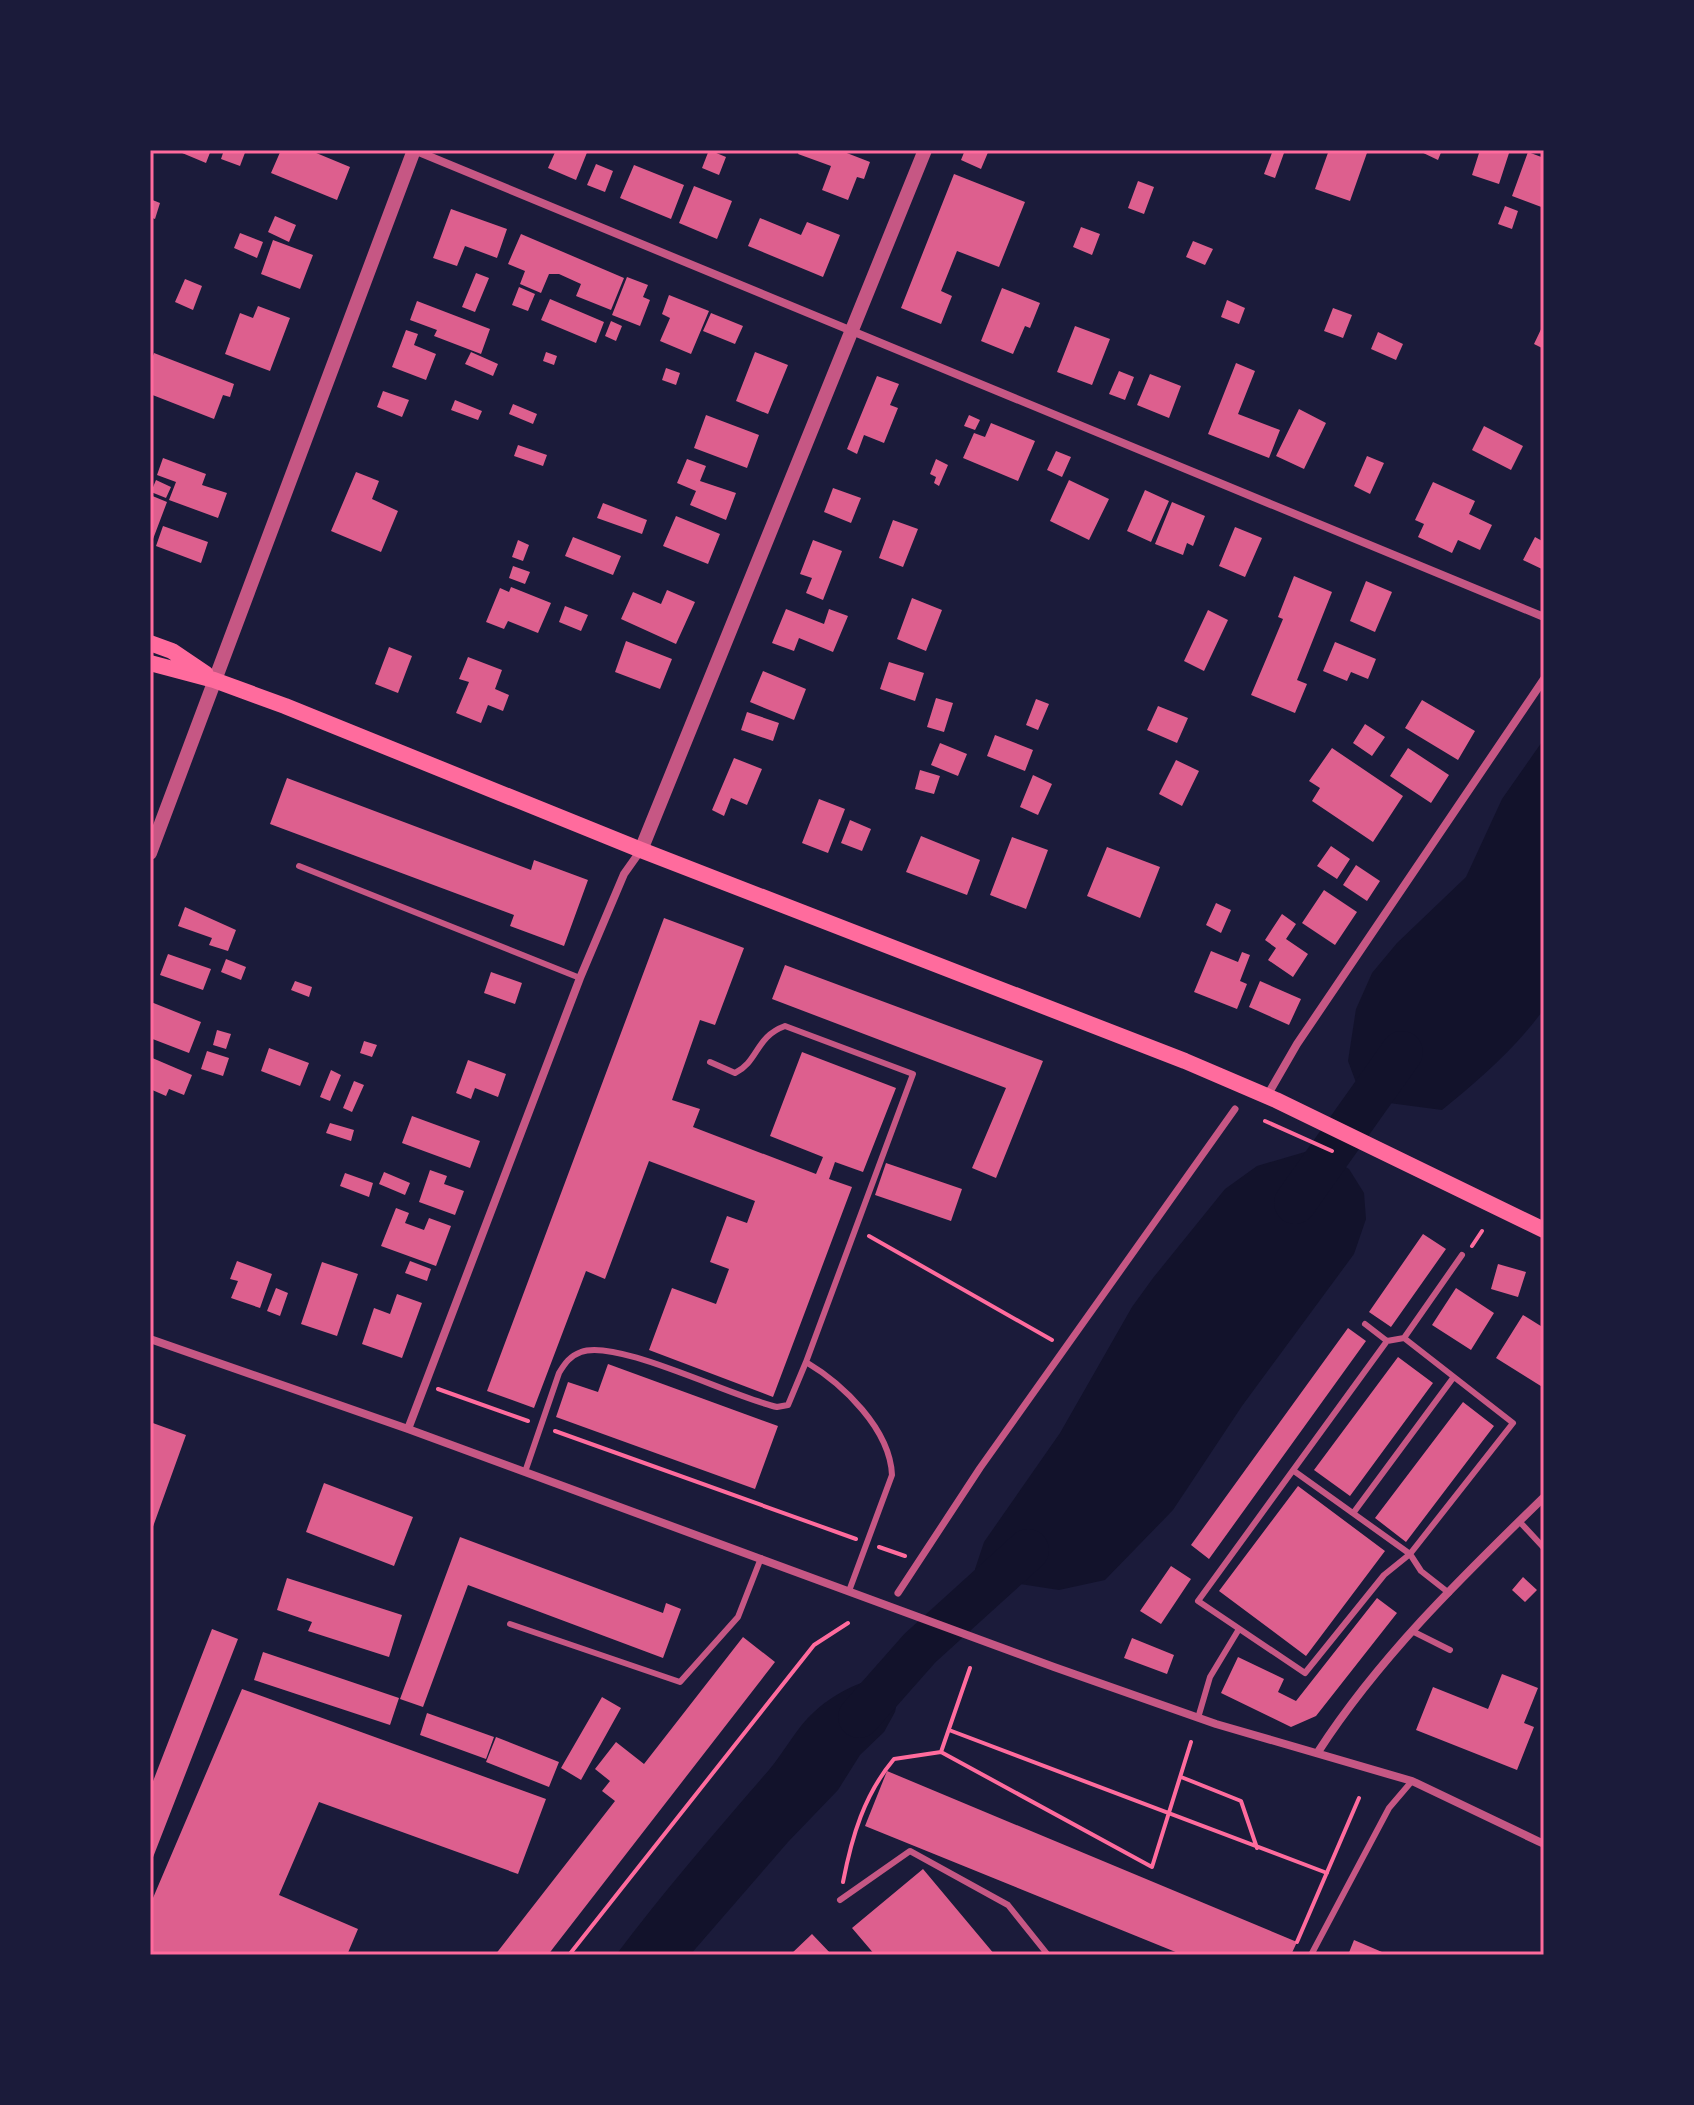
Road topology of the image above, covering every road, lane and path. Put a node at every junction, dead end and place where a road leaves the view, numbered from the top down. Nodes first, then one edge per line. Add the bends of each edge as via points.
1 (414, 150) edge
2 (925, 150) edge
3 (854, 329) junction
4 (1544, 617) edge
5 (150, 643) edge
6 (150, 663) edge
7 (1544, 679) edge
8 (214, 680) junction
9 (641, 850) junction
10 (150, 853) edge
11 (299, 866) dead end
12 (580, 978) junction
13 (710, 1062) dead end
14 (1272, 1098) junction
15 (1235, 1109) dead end
16 (1265, 1121) dead end
17 (1335, 1153) dead end
18 (855, 1228) junction
19 (1544, 1230) edge
20 (1462, 1255) dead end
21 (1365, 1324) dead end
22 (1404, 1338) junction
23 (150, 1339) edge
24 (1387, 1341) junction
25 (1064, 1347) junction
26 (806, 1362) junction
27 (1453, 1378) junction
28 (425, 1385) junction
29 (541, 1426) junction
30 (408, 1429) junction
31 (1294, 1471) junction
32 (525, 1472) junction
33 (1544, 1497) edge
34 (1354, 1512) junction
35 (1519, 1521) junction
36 (869, 1543) junction
37 (1544, 1548) edge
38 (1410, 1554) junction
39 (761, 1558) junction
40 (919, 1561) junction
41 (849, 1591) junction
42 (898, 1593) dead end
43 (1449, 1593) junction
44 (848, 1623) dead end
45 (510, 1624) dead end
46 (1239, 1629) junction
47 (1412, 1631) junction
48 (1450, 1650) dead end
49 (970, 1668) dead end
50 (1198, 1718) junction
51 (949, 1730) junction
52 (1191, 1742) dead end
53 (941, 1752) junction
54 (1318, 1752) junction
55 (1180, 1777) junction
56 (1412, 1781) junction
57 (1359, 1798) dead end
58 (1169, 1813) junction
59 (1544, 1844) edge
60 (1257, 1848) junction
61 (1327, 1873) junction
62 (840, 1900) joint
63 (1297, 1942) dead end
64 (569, 1955) edge
65 (1048, 1955) edge
66 (1311, 1955) edge

1 - 3 street
1 - 8 street
2 - 3 street
3 - 4 street
3 - 9 street
5 - 8 main road via 172,651
6 - 8 main road
7 - 14 street via 1297,1044
8 - 9 main road
8 - 10 street
9 - 12 street via 624,874
9 - 14 main road
11 - 12 lane
12 - 28 street
13 - 18 lane via 735,1073 745,1068 761,1040 785,1026 913,1074
14 - 19 main road
15 - 25 street
16 - 17 path
18 - 25 path
18 - 26 lane
20 - 22 lane
21 - 24 lane
22 - 24 lane
22 - 27 lane
23 - 30 street
24 - 31 lane
25 - 40 street
26 - 29 lane via 794,1396 788,1405 777,1407 619,1353 581,1351 566,1361
26 - 36 lane via 843,1389 891,1460 892,1475
27 - 34 lane
27 - 38 lane via 1513,1423
28 - 29 path
28 - 30 street
29 - 32 lane
29 - 36 path
30 - 32 street
31 - 34 lane
31 - 46 lane via 1198,1601
32 - 39 street
33 - 35 street
34 - 38 lane
35 - 37 lane
35 - 43 street
36 - 40 path
36 - 41 lane
38 - 43 lane via 1421,1571
38 - 46 lane via 1384,1575 1305,1673
39 - 41 street
39 - 45 lane via 738,1617 680,1682
40 - 42 street
41 - 50 street
43 - 47 street
44 - 64 path via 814,1645
46 - 50 lane via 1210,1677
47 - 48 lane
47 - 54 street via 1346,1709
49 - 51 path
50 - 54 street
51 - 53 path
51 - 58 path
52 - 55 path
53 - 58 path via 1152,1867
53 - 62 path via 894,1759 873,1784 852,1839
54 - 56 street
55 - 58 path
55 - 60 path via 1241,1801
56 - 59 street
56 - 66 lane via 1389,1808
57 - 61 path
58 - 60 path
60 - 61 path
61 - 63 path
62 - 65 lane via 910,1851 1008,1905

